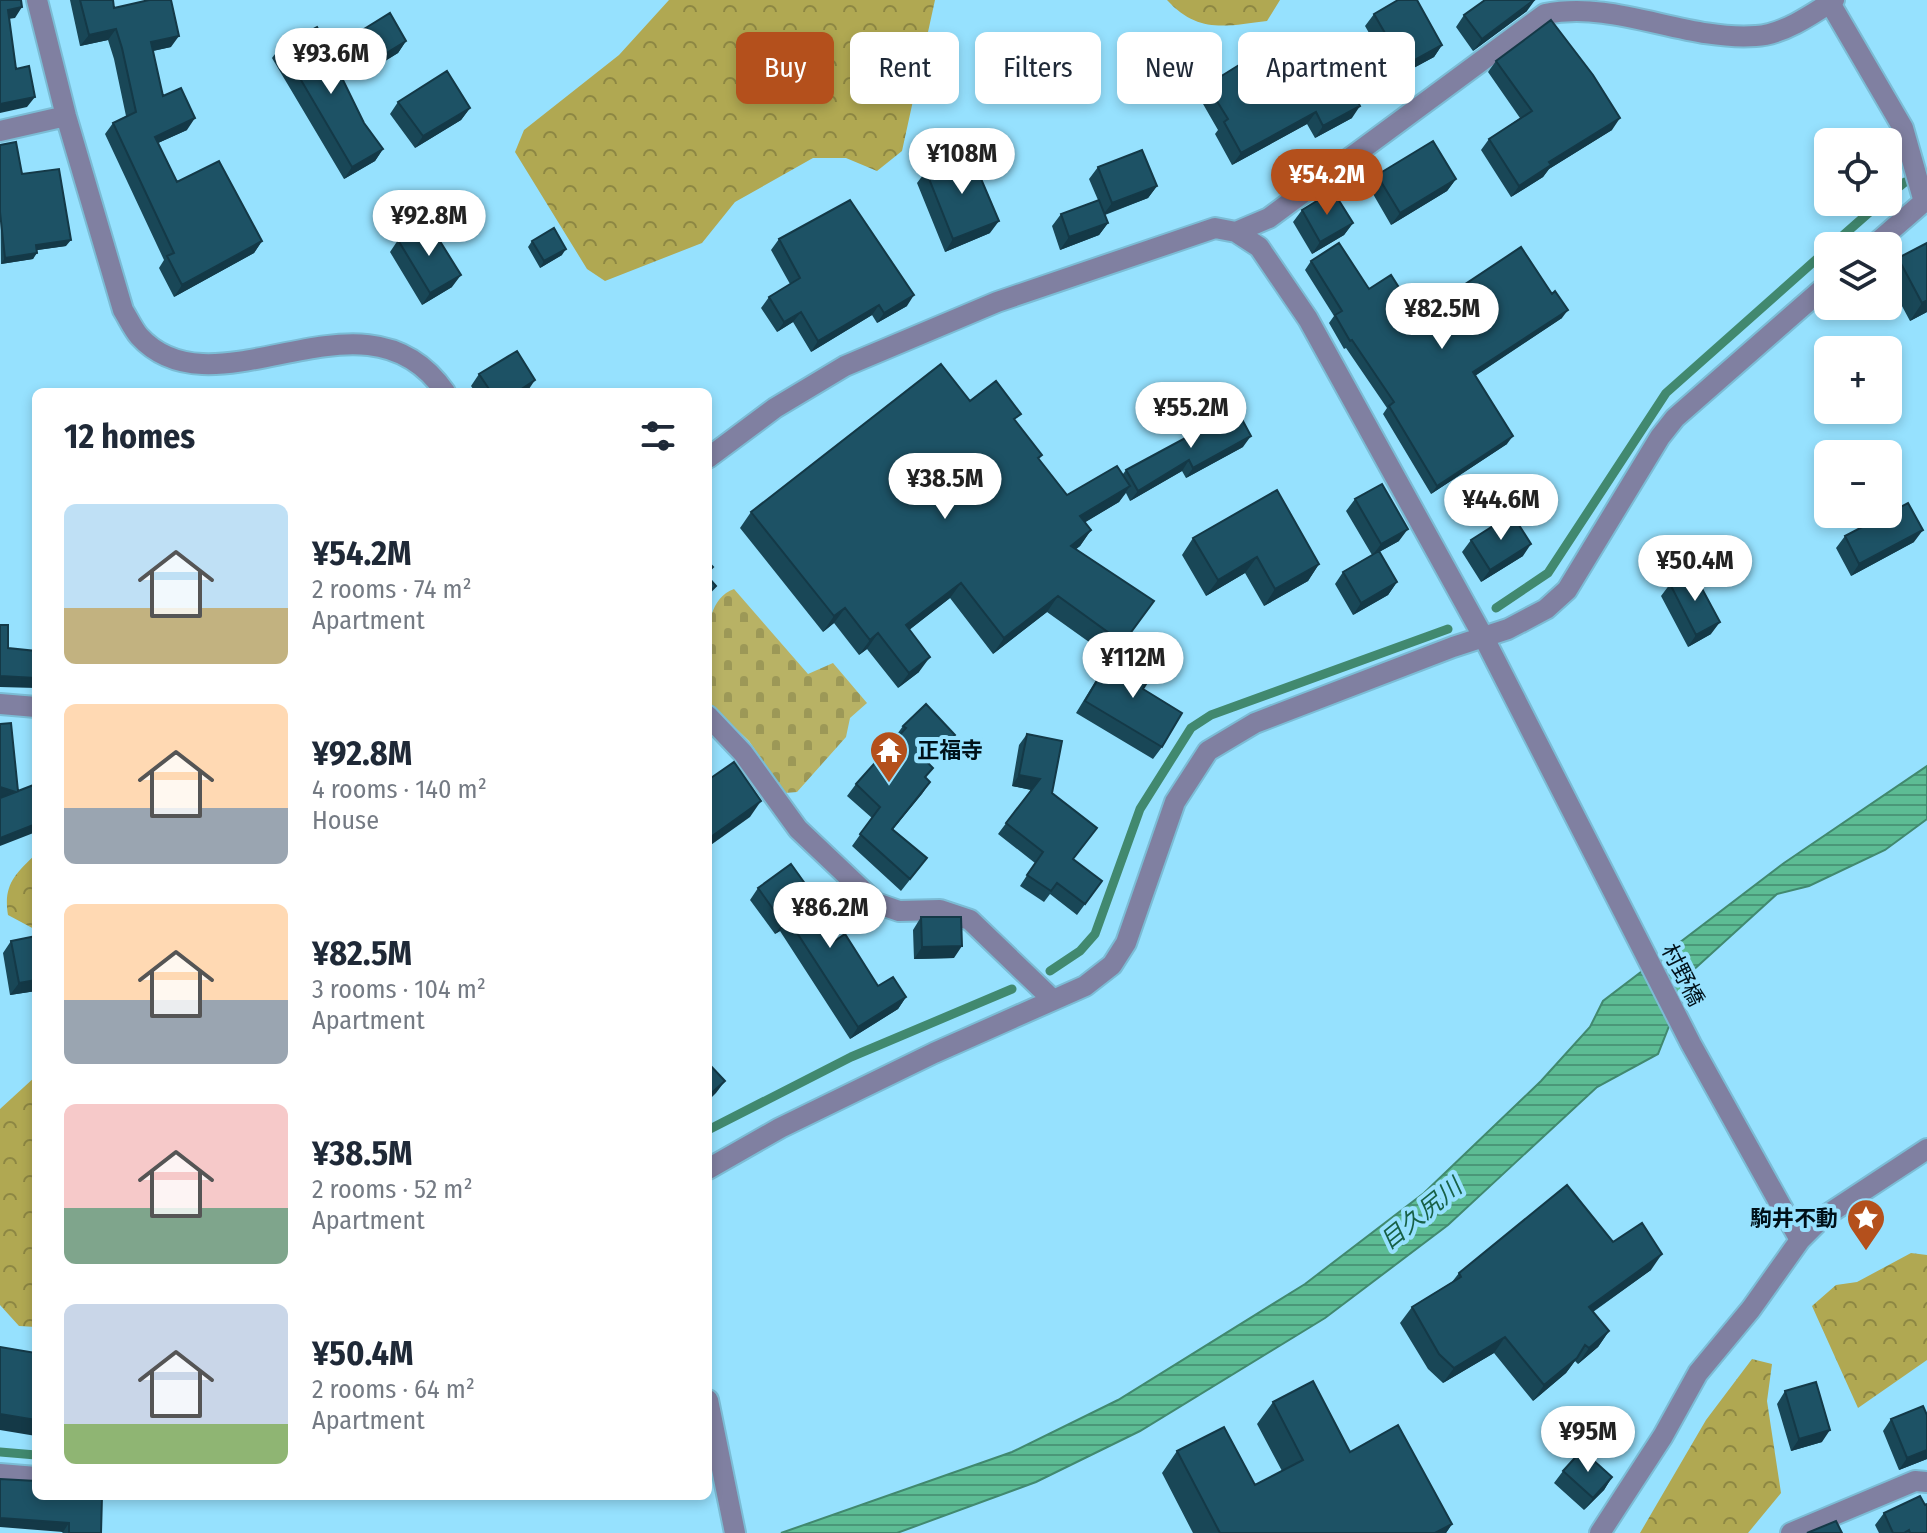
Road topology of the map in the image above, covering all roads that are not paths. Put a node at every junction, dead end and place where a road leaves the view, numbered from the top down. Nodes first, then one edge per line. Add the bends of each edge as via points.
1 (37, 0) edge
2 (1832, 1) edge
3 (66, 116) junction
4 (0, 131) edge
5 (1926, 200) edge
6 (1236, 232) junction
7 (1889, 232) edge
8 (1814, 296) edge
9 (442, 388) edge
10 (712, 455) edge
11 (1484, 638) junction
12 (0, 704) edge
13 (32, 707) edge
14 (712, 720) edge
15 (1052, 999) junction
16 (1927, 1149) edge
17 (712, 1167) edge
18 (1800, 1240) junction
19 (712, 1419) edge
20 (0, 1474) edge
21 (32, 1477) edge
22 (1927, 1482) edge
23 (735, 1533) edge
24 (1600, 1533) edge
25 (1791, 1533) edge

1 - 3 street
2 - 5 street via 1903,128
2 - 6 street via 1759,36 1727,35 1602,6 1570,6 1545,14 1269,218
3 - 4 street
3 - 9 street via 123,310 140,337 190,362 362,343 393,348 417,359
5 - 7 street
6 - 10 street via 1215,228 1169,241 889,347 845,366 775,408
6 - 11 street, 村野橋 via 1259,247 1308,319
8 - 11 street via 1675,418 1567,590 1546,609
11 - 15 street via 1255,723 1208,751 1175,802 1126,943 1112,965 1085,986
11 - 18 street, 村野橋 via 1691,1044
12 - 13 street
14 - 15 street via 798,829 876,903 899,911 940,910 970,920
15 - 17 street via 780,1128
16 - 18 street via 1822,1218
18 - 24 street via 1698,1373
19 - 23 street
20 - 21 street
22 - 25 street via 1915,1481

